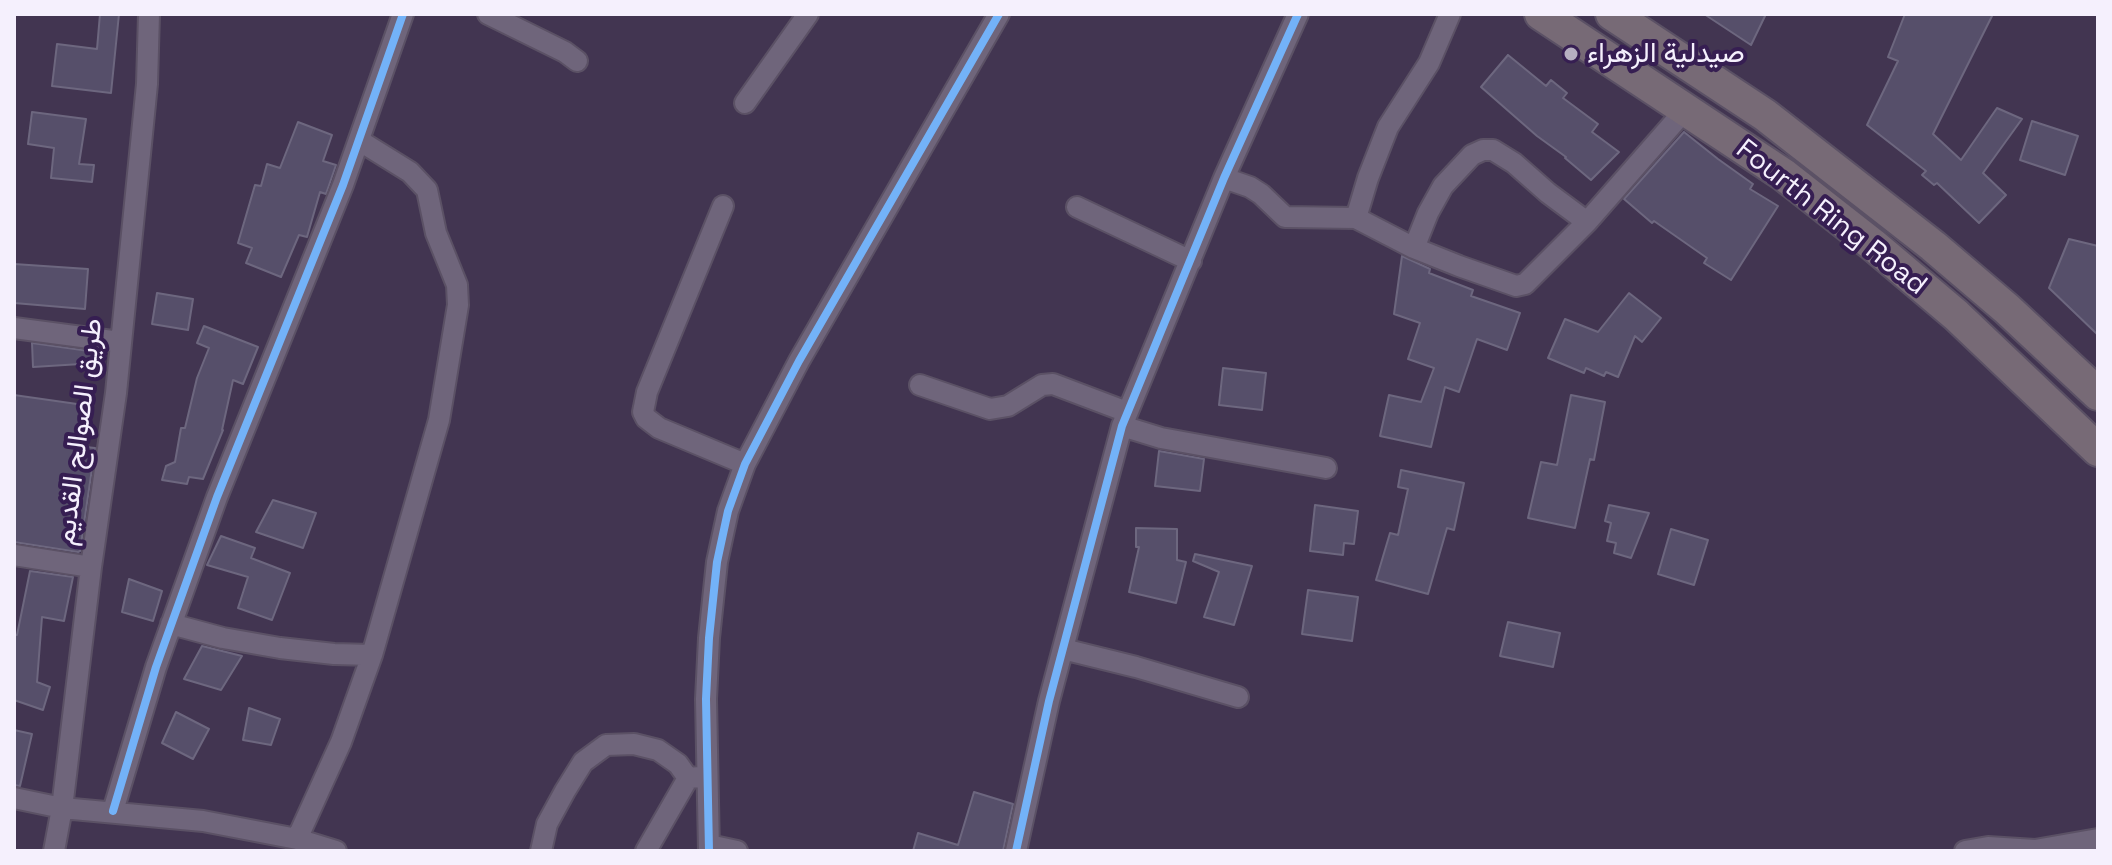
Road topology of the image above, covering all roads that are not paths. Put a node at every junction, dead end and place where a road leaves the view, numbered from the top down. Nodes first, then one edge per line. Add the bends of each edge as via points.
1 (149, 14) edge
2 (403, 14) edge
3 (808, 14) edge
4 (999, 14) edge
5 (1298, 14) edge
6 (1450, 14) edge
7 (1541, 14) edge
8 (1612, 14) edge
9 (496, 16) edge
10 (1643, 22) edge
11 (577, 61) dead end
12 (745, 103) dead end
13 (1685, 110) junction
14 (360, 141) junction
15 (1224, 178) junction
16 (723, 206) dead end
17 (1077, 207) dead end
18 (1356, 218) junction
19 (1587, 222) junction
20 (1414, 248) junction
21 (1191, 261) junction
22 (14, 328) edge
23 (120, 342) junction
24 (920, 385) dead end
25 (2098, 394) edge
26 (1125, 419) junction
27 (2098, 450) edge
28 (745, 464) junction
29 (1326, 468) dead end
30 (14, 555) edge
31 (91, 567) junction
32 (171, 624) junction
33 (1063, 649) junction
34 (372, 655) junction
35 (1238, 697) dead end
36 (698, 777) junction
37 (14, 798) edge
38 (62, 808) junction
39 (113, 811) junction
40 (297, 839) junction
41 (2098, 839) edge
42 (709, 848) edge
43 (54, 851) edge
44 (336, 851) edge
45 (541, 851) edge
46 (646, 851) edge
47 (737, 851) edge
48 (1016, 851) edge
49 (1965, 851) edge

1 - 23 street, طريق الصوالح القديم
2 - 14 street
3 - 12 street
4 - 28 street
5 - 15 street
6 - 18 street via 1429,63 1388,127
7 - 13 main road, Fourth Ring Road
8 - 10 main road, Fourth Ring Road
9 - 11 street
10 - 25 main road, Fourth Ring Road via 1933,246
13 - 19 street
13 - 27 main road, Fourth Ring Road via 1784,175 1872,244 1956,315
14 - 32 street
14 - 34 street via 410,172 427,190 436,233 457,285 458,305 439,420
15 - 18 street via 1261,194 1285,217
15 - 21 street
16 - 28 street via 643,412 659,428
17 - 21 street
18 - 20 street
19 - 20 street via 1525,284 1516,286
19 - 20 street via 1514,163 1483,150 1443,186
21 - 26 street
22 - 23 street
23 - 31 street, طريق الصوالح القديم
24 - 26 street via 990,409 1053,384
26 - 29 street via 1161,438
26 - 33 street
28 - 36 street via 717,562
30 - 31 street
31 - 38 street, طريق الصوالح القديم
32 - 34 street via 280,648
32 - 39 street
33 - 35 street
33 - 48 street
34 - 40 street via 341,742
36 - 42 street
36 - 45 street via 658,750 606,745 583,762 565,791 547,824
36 - 46 street
37 - 38 street
38 - 39 street
38 - 43 street, طريق الصوالح القديم
39 - 40 street
40 - 44 street
41 - 49 street via 2035,850
42 - 47 street

